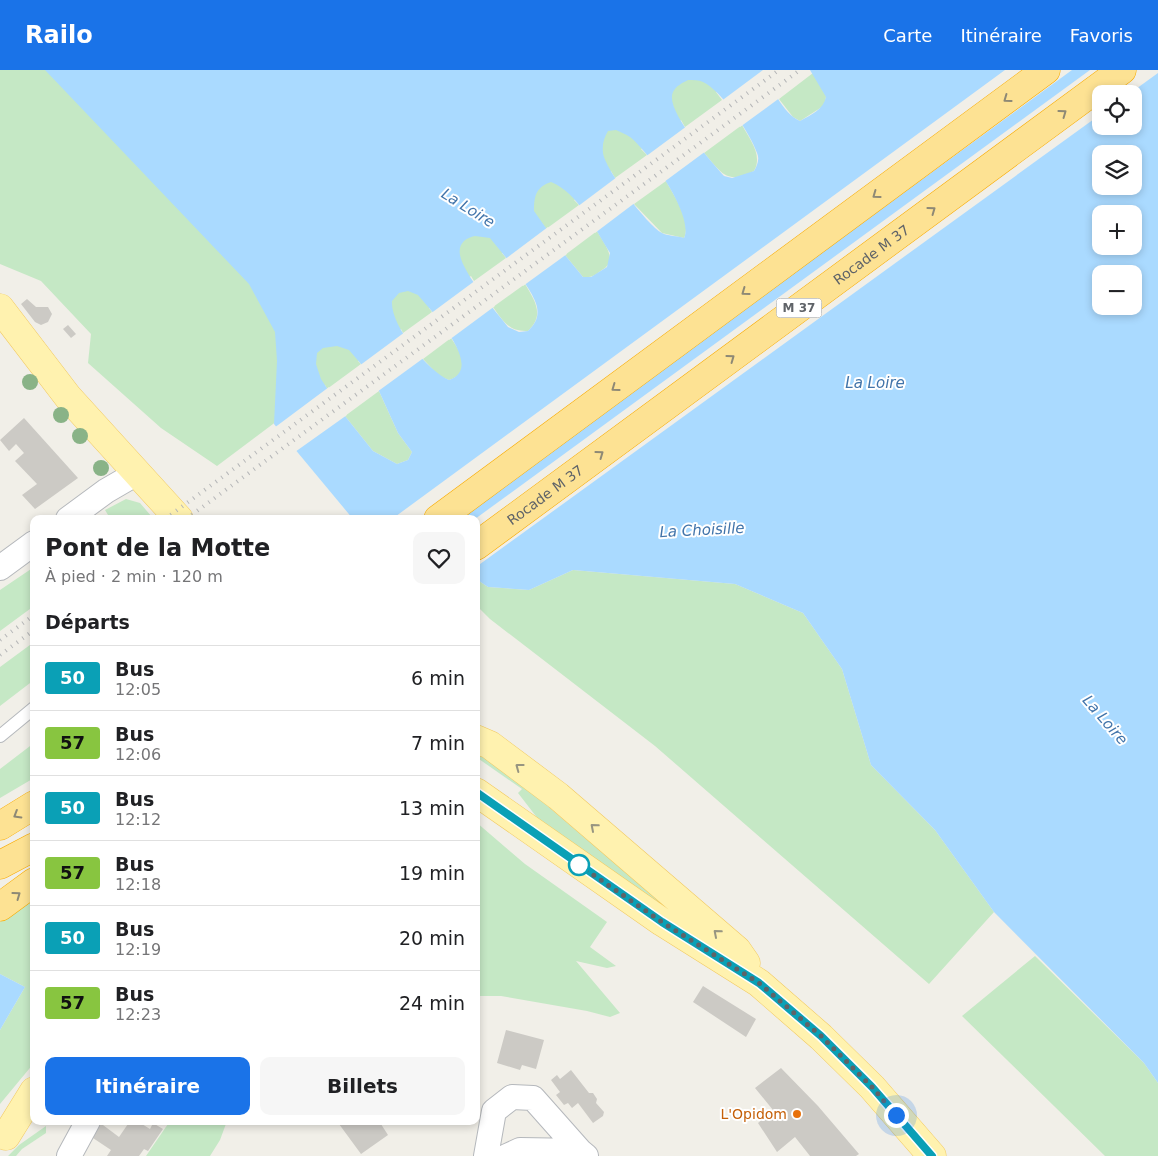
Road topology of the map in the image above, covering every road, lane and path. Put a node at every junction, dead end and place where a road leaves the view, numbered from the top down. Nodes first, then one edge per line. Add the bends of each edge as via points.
1 (1046, 70) edge
2 (1122, 70) edge
3 (0, 308) edge
4 (0, 331) edge
5 (68, 397) junction
6 (137, 473) junction
7 (73, 515) edge
8 (175, 515) edge
9 (443, 515) edge
10 (480, 543) edge
11 (30, 546) edge
12 (0, 568) edge
13 (30, 711) edge
14 (0, 736) edge
15 (480, 741) edge
16 (480, 795) edge
17 (30, 807) edge
18 (0, 826) edge
19 (30, 849) edge
20 (0, 865) edge
21 (30, 885) edge
22 (0, 907) edge
23 (759, 983) junction
24 (30, 1097) edge
25 (30, 1109) edge
26 (86, 1125) edge
27 (3, 1140) edge
28 (583, 1153) edge
29 (69, 1156) edge
30 (486, 1156) edge
31 (507, 1156) edge
32 (932, 1156) edge

1 -> 9 highway
10 -> 2 highway, Rocade M 37 / M 37
3 - 5 main road
4 - 5 main road via 55,389
5 - 6 main road
6 - 7 street
6 - 8 main road
11 - 12 street
13 - 14 lane
23 -> 15 main road via 737,950 558,796
16 - 23 main road via 662,922
17 -> 18 highway
19 - 20 highway
22 -> 21 highway
23 - 32 main road via 821,1036
24 - 27 main road
25 - 27 main road
26 - 29 street
28 - 30 street via 533,1098 512,1097 494,1111
28 - 31 street via 520,1150

